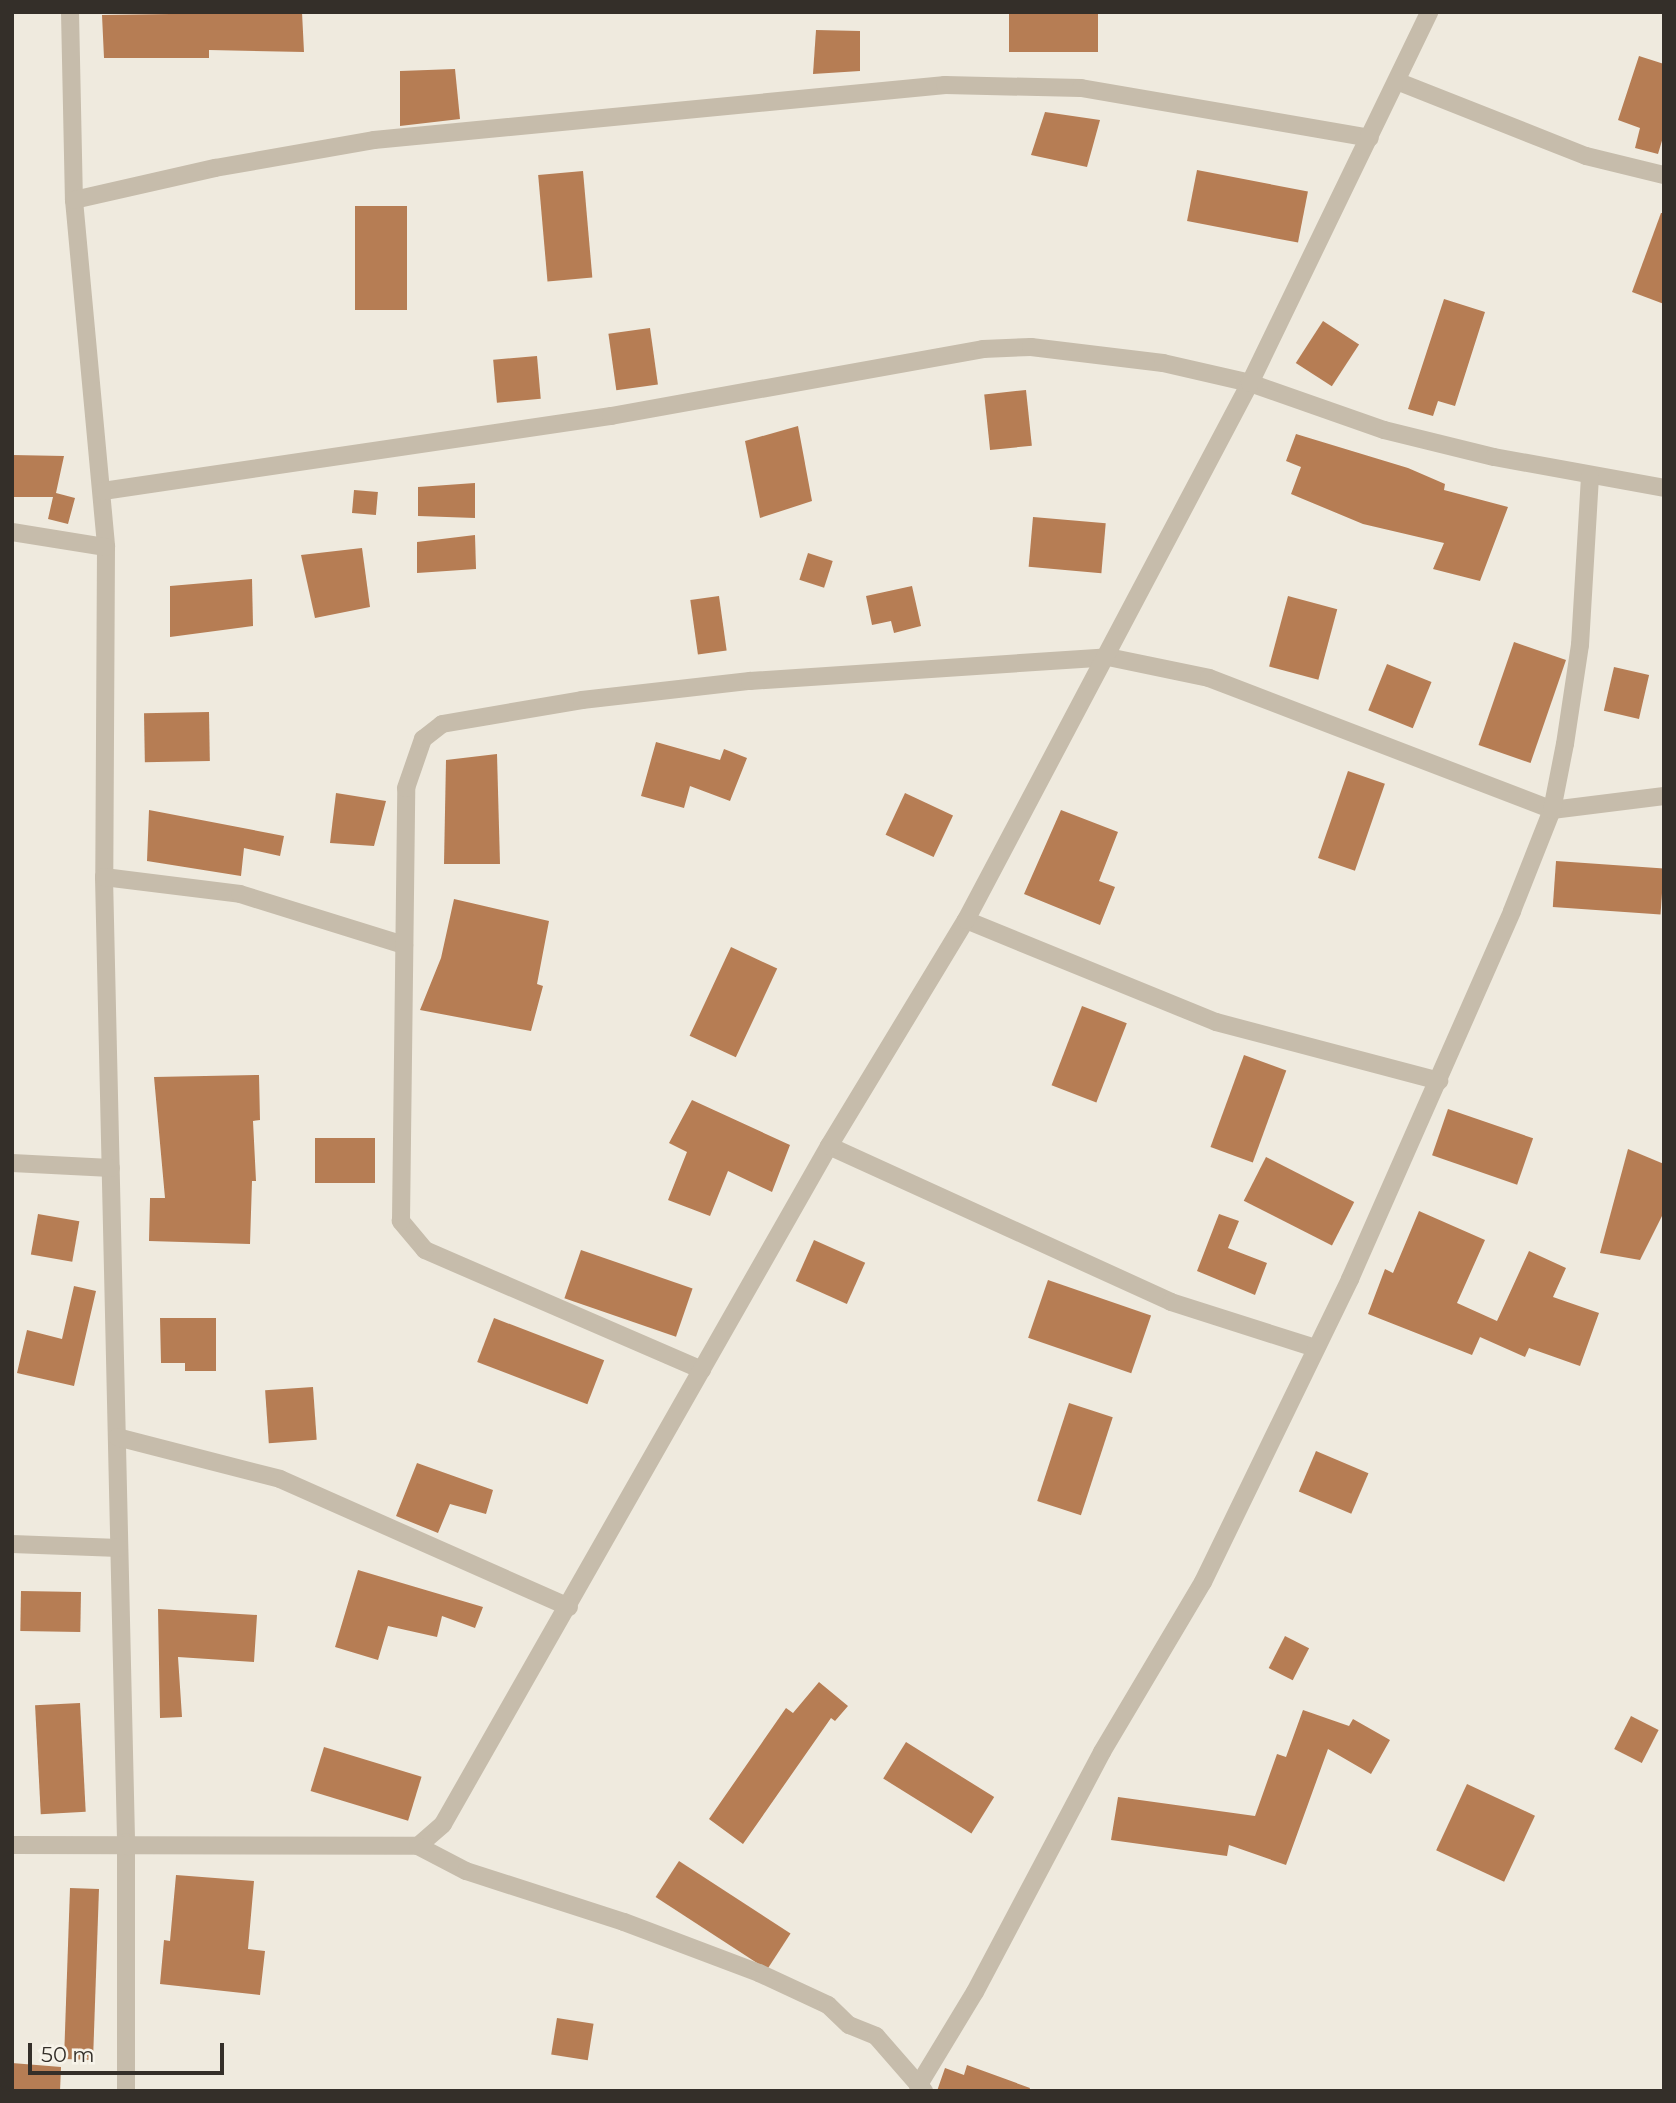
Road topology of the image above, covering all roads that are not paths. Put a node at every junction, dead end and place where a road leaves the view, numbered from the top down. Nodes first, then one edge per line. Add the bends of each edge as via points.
1 (70, 12) edge
2 (1429, 12) edge
3 (1399, 82) junction
4 (1370, 138) junction
5 (1664, 175) edge
6 (74, 200) junction
7 (1250, 383) junction
8 (1590, 476) junction
9 (1664, 488) edge
10 (103, 491) junction
11 (12, 532) edge
12 (106, 547) junction
13 (1108, 657) junction
14 (1664, 796) edge
15 (1552, 810) junction
16 (104, 877) junction
17 (966, 920) junction
18 (404, 945) junction
19 (1439, 1081) junction
20 (829, 1146) junction
21 (12, 1163) edge
22 (111, 1168) junction
23 (1315, 1348) junction
24 (702, 1370) junction
25 (117, 1437) junction
26 (12, 1544) edge
27 (119, 1548) junction
28 (569, 1607) junction
29 (126, 1842) junction
30 (12, 1845) edge
31 (418, 1846) junction
32 (921, 2088) edge
33 (126, 2091) edge

1 - 6 street
2 - 3 street
3 - 4 street
3 - 5 street via 1586,156
4 - 6 street via 1081,88 945,85 374,140 215,168
4 - 7 street
6 - 10 street
7 - 8 street via 1384,430
7 - 10 street via 1088,351 983,349 611,416
7 - 13 street
8 - 9 street
8 - 15 street via 1580,645
10 - 12 street
11 - 12 street
12 - 16 street
13 - 15 street via 1189,671
13 - 17 street
13 - 18 street via 750,681 582,700 442,724 423,739 406,788
14 - 15 street
15 - 19 street
16 - 18 street via 240,894
16 - 22 street
17 - 19 street via 1216,1022
17 - 20 street
18 - 24 street via 401,1221 408,1236 425,1250
19 - 23 street
20 - 23 street via 1171,1302
20 - 24 street
21 - 22 street
22 - 25 street
23 - 32 street via 1203,1582 1113,1732
24 - 28 street
25 - 27 street
25 - 28 street via 280,1479
26 - 27 street
27 - 29 street
28 - 31 street via 443,1824
29 - 30 street
29 - 31 street
29 - 33 street
31 - 32 street via 466,1871 624,1922 759,1973 828,2005 849,2025 876,2036

